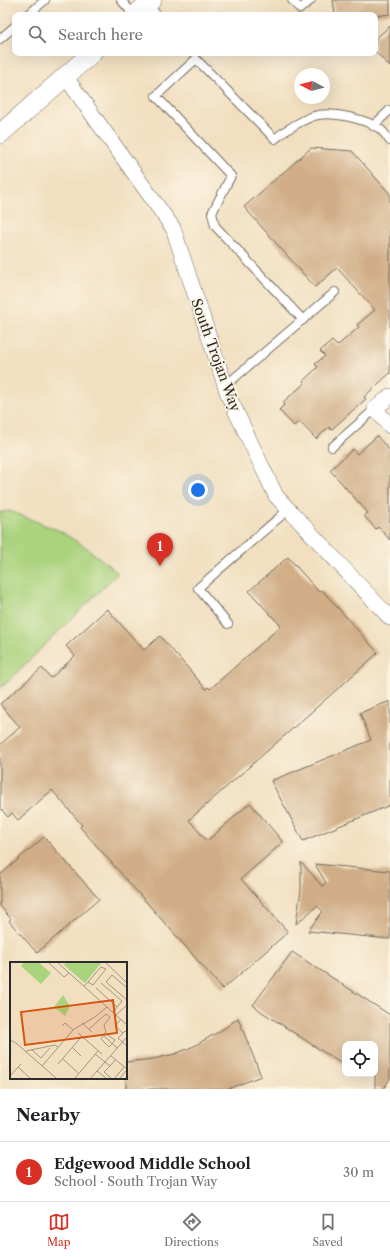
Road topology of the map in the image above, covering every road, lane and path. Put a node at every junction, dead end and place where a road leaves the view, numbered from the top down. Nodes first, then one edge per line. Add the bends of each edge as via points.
1 (45, 0) edge
2 (121, 0) edge
3 (292, 0) edge
4 (311, 0) edge
5 (145, 10) edge
6 (31, 12) edge
7 (12, 29) edge
8 (0, 39) edge
9 (88, 56) edge
10 (194, 56) edge
11 (65, 76) junction
12 (390, 110) edge
13 (373, 126) junction
14 (0, 134) edge
15 (390, 141) edge
16 (335, 292) dead end
17 (302, 320) junction
18 (225, 386) junction
19 (390, 396) edge
20 (375, 409) junction
21 (390, 426) edge
22 (332, 447) dead end
23 (289, 509) junction
24 (390, 618) edge
25 (228, 624) dead end

1 - 6 lane
2 - 5 lane
3 - 4 lane via 300,9
7 - 8 lane
9 - 11 street
10 - 13 lane via 275,139 286,130 317,115 340,115
10 - 17 lane via 156,96 231,176 212,213 215,226
11 - 14 street
11 - 18 street, South Trojan Way via 173,228
12 - 13 lane
13 - 15 lane via 380,129
16 - 17 lane
17 - 18 lane
18 - 23 street, South Trojan Way via 276,496
19 - 20 street
20 - 21 street
20 - 22 lane
23 - 24 street, South Trojan Way
23 - 25 lane via 198,588

